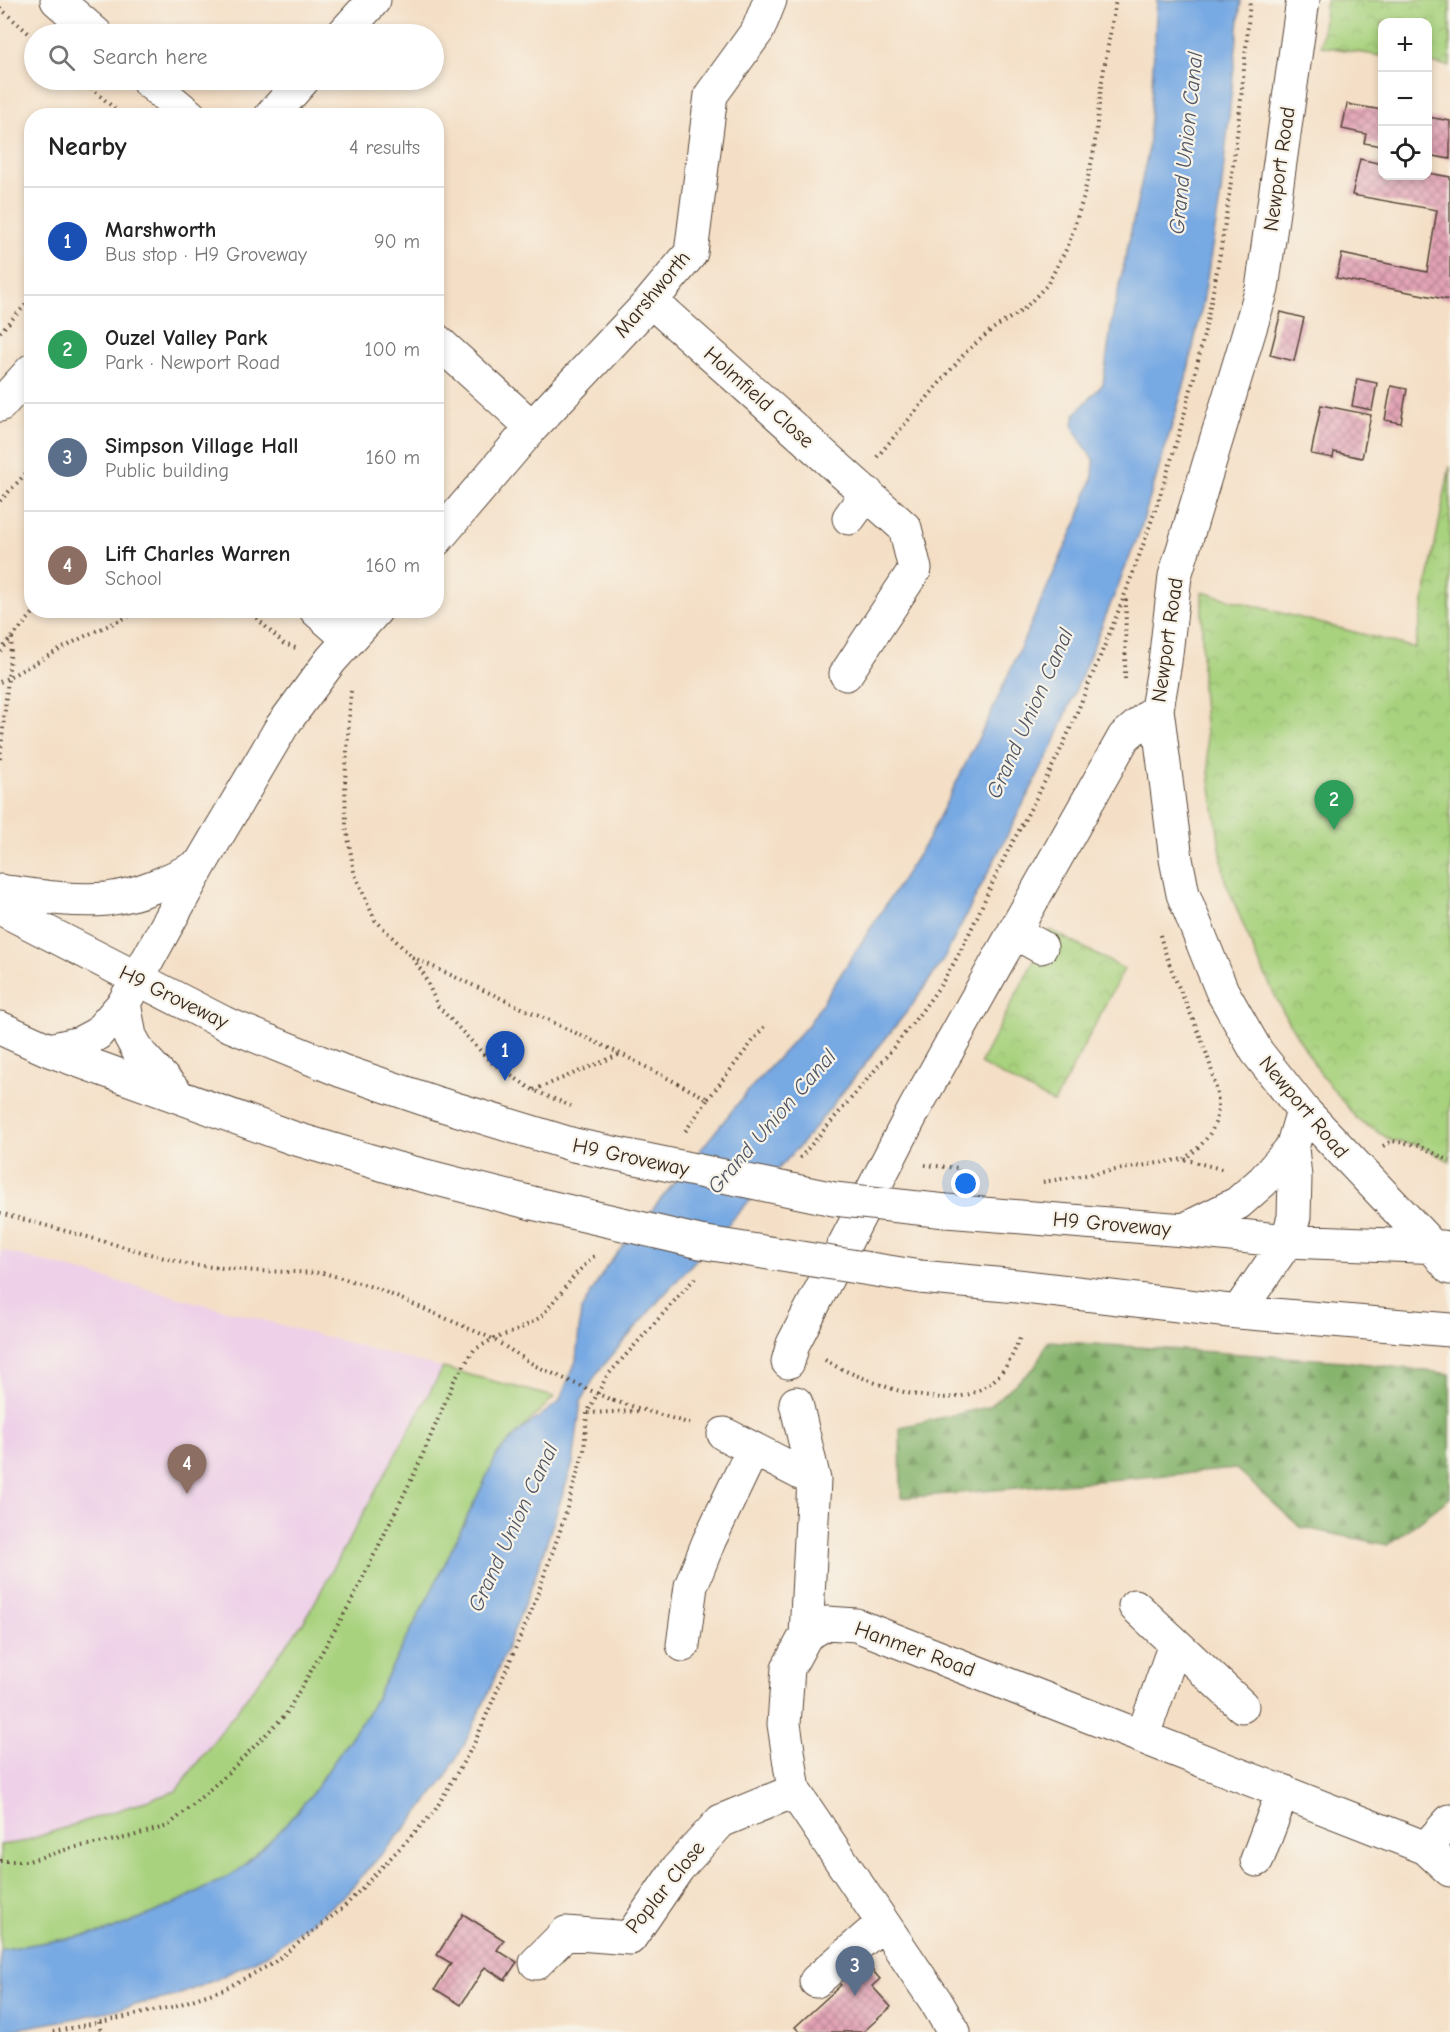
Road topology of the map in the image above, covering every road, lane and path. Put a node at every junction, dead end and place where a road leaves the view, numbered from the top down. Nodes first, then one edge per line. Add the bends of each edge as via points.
1 (57, 0) edge
2 (374, 0) edge
3 (770, 0) edge
4 (1116, 0) edge
5 (1250, 0) edge
6 (1303, 0) edge
7 (0, 8) edge
8 (85, 24) edge
9 (353, 24) edge
10 (24, 29) edge
11 (93, 90) edge
12 (159, 90) edge
13 (294, 90) edge
14 (114, 108) edge
15 (180, 108) edge
16 (278, 108) edge
17 (651, 301) junction
18 (24, 306) edge
19 (0, 332) edge
20 (444, 347) edge
21 (24, 379) edge
22 (0, 405) edge
23 (532, 427) junction
24 (24, 475) edge
25 (857, 498) junction
26 (0, 501) edge
27 (444, 526) edge
28 (29, 618) edge
29 (125, 618) edge
30 (256, 618) edge
31 (321, 618) edge
32 (369, 618) edge
33 (12, 638) junction
34 (340, 649) junction
35 (0, 651) edge
36 (846, 674) dead end
37 (7, 679) junction
38 (0, 682) edge
39 (1157, 708) junction
40 (1, 738) edge
41 (0, 759) edge
42 (200, 865) junction
43 (0, 891) edge
44 (0, 908) edge
45 (412, 957) junction
46 (131, 991) junction
47 (766, 1024) dead end
48 (26, 1039) edge
49 (621, 1054) junction
50 (533, 1090) junction
51 (183, 1099) junction
52 (708, 1099) junction
53 (577, 1108) dead end
54 (1303, 1110) junction
55 (680, 1138) dead end
56 (1292, 1148) junction
57 (797, 1160) dead end
58 (1450, 1161) edge
59 (1353, 1164) junction
60 (959, 1168) dead end
61 (969, 1178) dead end
62 (1034, 1181) dead end
63 (1263, 1181) junction
64 (0, 1213) edge
65 (1184, 1230) junction
66 (1287, 1241) junction
67 (603, 1244) dead end
68 (1444, 1254) edge
69 (700, 1273) dead end
70 (1238, 1312) junction
71 (1450, 1330) edge
72 (1020, 1336) dead end
73 (493, 1339) junction
74 (791, 1353) joint
75 (796, 1402) dead end
76 (644, 1410) junction
77 (587, 1413) junction
78 (724, 1434) joint
79 (753, 1449) junction
80 (814, 1480) junction
81 (1135, 1606) dead end
82 (806, 1635) junction
83 (1175, 1644) junction
84 (683, 1645) dead end
85 (1242, 1706) dead end
86 (1143, 1736) junction
87 (794, 1791) junction
88 (1283, 1791) junction
89 (1450, 1821) edge
90 (1426, 1848) junction
91 (1257, 1860) dead end
92 (0, 1862) edge
93 (1450, 1870) edge
94 (883, 1923) junction
95 (536, 1963) dead end
96 (816, 1981) dead end
97 (99, 2022) junction
98 (53, 2032) edge
99 (101, 2032) edge
100 (954, 2032) edge

1 - 8 street
2 - 9 street
3 - 17 street, Marshworth via 758,30 711,95 691,253
4 - 25 path via 1094,151 1083,199 1063,256 1047,285 1023,310 965,353
5 - 57 path via 1230,195 1206,325 1168,471 1117,616 1060,752 938,989
6 - 39 street, Newport Road via 1262,289 1175,576
7 - 10 path
11 - 14 path
12 - 15 street
13 - 16 street
17 - 23 street, Marshworth
17 - 25 street, Holmfield Close
18 - 19 path
20 - 23 street
21 - 22 street
23 - 27 street, Marshworth
24 - 26 path
25 - 36 street, Holmfield Close via 905,528 915,569
28 - 33 path
29 - 37 path
30 - 34 path via 284,644
31 - 34 street
32 - 34 street
33 - 35 path
33 - 37 path
34 - 42 street via 282,726
34 - 45 path via 353,674 345,781 346,826 354,872 375,920
37 - 38 path
37 - 40 path
39 - 54 street, Newport Road via 1184,894 1222,991 1257,1052
39 - 74 street via 1124,737 1027,940 915,1108
40 - 41 path
42 - 43 street via 148,889 109,899 55,899
42 - 46 street
44 - 46 street, H9 Groveway via 58,939
45 - 49 path
45 - 50 path via 438,1006 460,1032 491,1062
46 - 48 street via 97,1034 80,1043
46 - 51 street via 130,1036 140,1054
46 - 65 street, H9 Groveway, bridge via 224,1023 342,1071 574,1145 834,1199
47 - 52 path
48 - 51 street
49 - 50 path
49 - 52 path
50 - 53 path
51 - 70 street, bridge via 293,1138 398,1169 700,1242 920,1277
52 - 55 path
54 - 56 street
54 - 59 street, Newport Road
56 - 63 street
56 - 66 street via 1294,1217
58 - 59 path via 1418,1145 1392,1141
59 - 68 street, Newport Road
60 - 61 path via 959,1177
62 - 63 path via 1183,1159
63 - 65 street via 1238,1203
64 - 73 path via 189,1265 324,1273 376,1288
65 - 66 street, H9 Groveway
66 - 68 street, H9 Groveway
66 - 70 street
67 - 73 path via 541,1317
69 - 77 path via 607,1376
70 - 71 street
72 - 74 path via 1014,1356 999,1376 982,1390 958,1397 927,1398 892,1389
73 - 76 path, bridge via 536,1366
73 - 92 path via 474,1350 454,1381 418,1466 351,1602 286,1714 223,1778 168,1826 29,1860
75 - 80 street
76 - 77 path
76 - 78 path
77 - 97 path via 584,1451 531,1612 474,1744 434,1812 345,1906 272,1964 224,1989 172,2007
78 - 79 street
79 - 80 street
79 - 84 street via 691,1586
80 - 82 street
81 - 83 street
82 - 86 street, Hanmer Road via 827,1623 856,1625
82 - 87 street via 788,1668 784,1724
83 - 85 street
83 - 86 street
86 - 88 street, Hanmer Road
87 - 94 street
87 - 95 street, Poplar Close via 721,1821 678,1868 630,1938 566,1933
88 - 90 street, Hanmer Road
88 - 91 street
89 - 90 street
90 - 93 street, Hanmer Road
94 - 96 street
94 - 100 street
97 - 98 path
97 - 99 path

